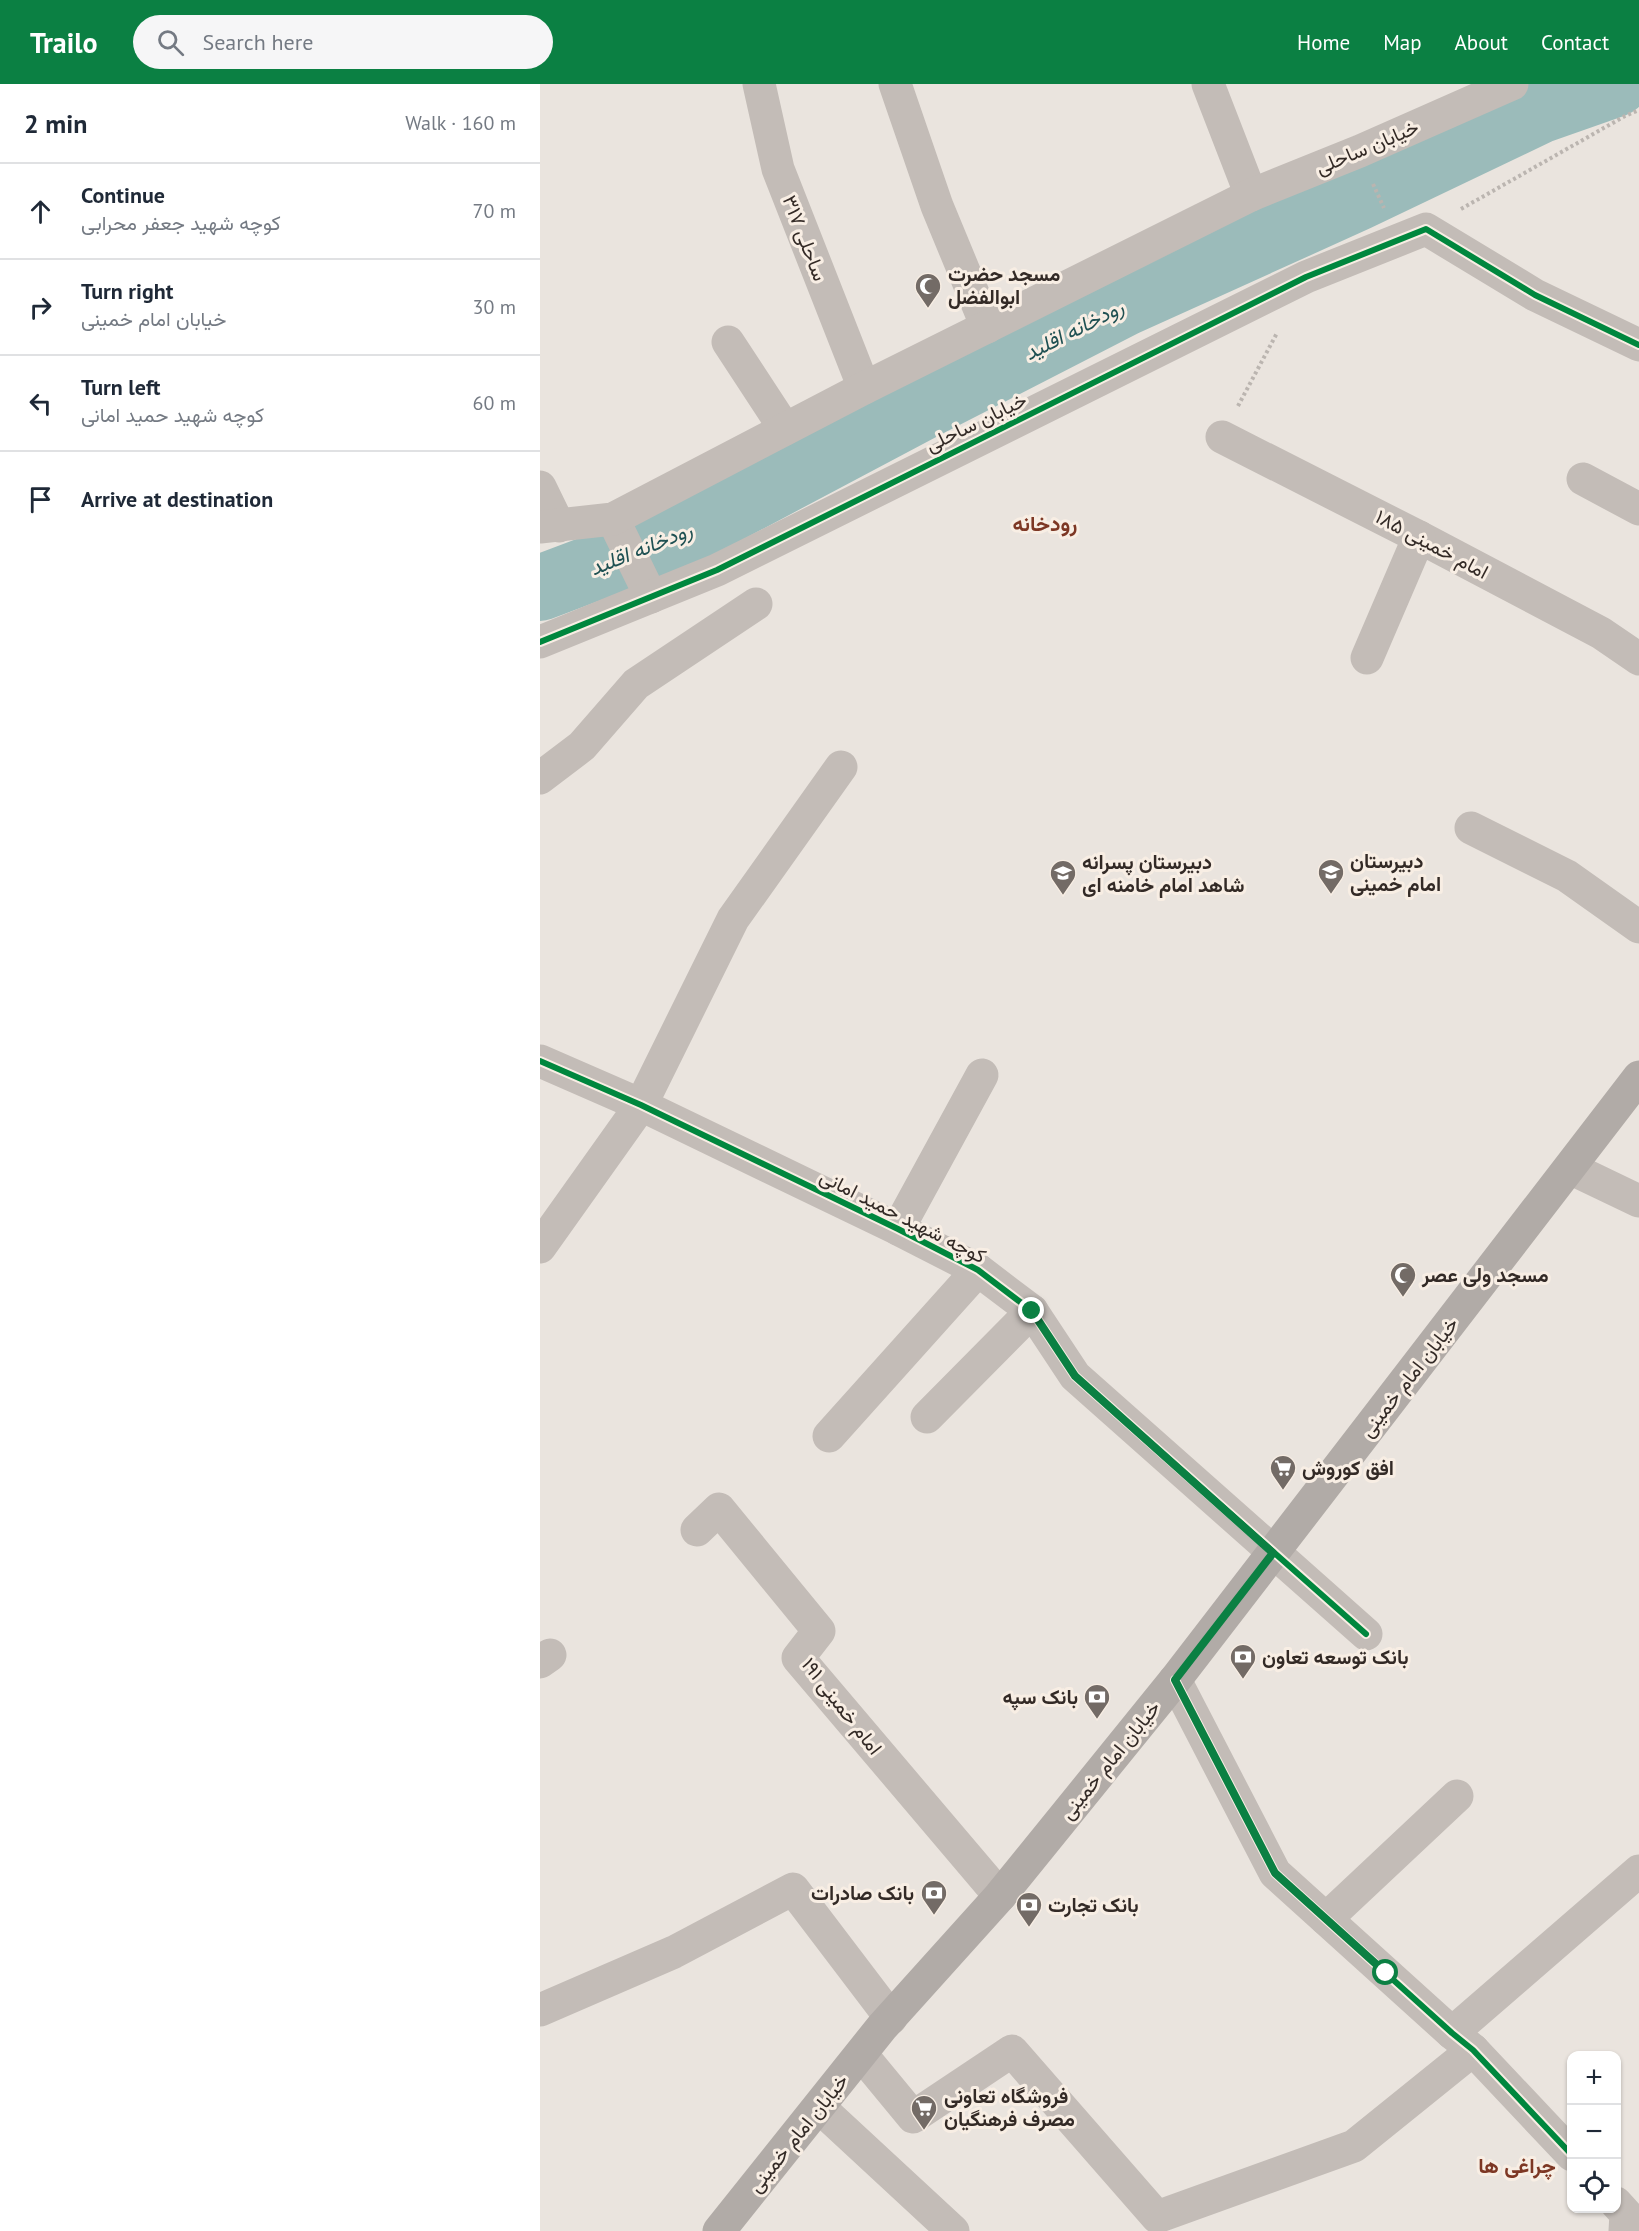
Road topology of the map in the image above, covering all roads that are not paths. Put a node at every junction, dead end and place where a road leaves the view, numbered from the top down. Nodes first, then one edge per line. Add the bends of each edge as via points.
1 (759, 84) edge
2 (895, 84) edge
3 (1208, 84) edge
4 (1512, 84) edge
5 (1251, 195) junction
6 (987, 327) junction
7 (728, 342) dead end
8 (1639, 345) edge
9 (864, 387) junction
10 (785, 429) junction
11 (1222, 437) road end
12 (1583, 479) dead end
13 (540, 487) edge
14 (1639, 509) edge
15 (549, 527) edge
16 (618, 531) junction
17 (1419, 537) junction
18 (648, 592) junction
19 (756, 604) dead end
20 (540, 642) edge
21 (1367, 658) dead end
22 (1639, 659) edge
23 (841, 767) dead end
24 (540, 778) edge
25 (1471, 828) dead end
26 (1639, 927) edge
27 (540, 1061) edge
28 (982, 1076) dead end
29 (1639, 1077) edge
30 (641, 1105) junction
31 (1570, 1168) junction
32 (1639, 1201) edge
33 (898, 1229) junction
34 (540, 1247) edge
35 (978, 1270) junction
36 (1032, 1311) junction
37 (927, 1417) dead end
38 (829, 1436) dead end
39 (697, 1530) dead end
40 (1273, 1553) junction
41 (1366, 1634) dead end
42 (1175, 1680) junction
43 (1457, 1796) dead end
44 (1639, 1871) edge
45 (1000, 1896) junction
46 (1326, 1919) junction
47 (543, 2004) edge
48 (891, 2018) junction
49 (1462, 2042) junction
50 (861, 2054) junction
51 (819, 2107) junction
52 (1567, 2150) edge
53 (1621, 2208) edge
54 (719, 2231) edge
55 (953, 2231) edge
56 (1625, 2231) edge

1 - 9 street, ساحلی ۳۱۷ via 778,169
2 - 6 street via 937,206
3 - 5 street
4 - 5 street, خیابان ساحلی
5 - 6 street, خیابان ساحلی
6 - 9 street, خیابان ساحلی
7 - 10 street
8 - 18 street, خیابان ساحلی via 1535,295 1426,229 1306,277 717,570
9 - 10 street, خیابان ساحلی
10 - 16 street, خیابان ساحلی
11 - 17 street, امام خمینی ۱۸۵
12 - 14 street
13 - 15 street
15 - 16 street, خیابان ساحلی
16 - 18 street
17 - 21 street
17 - 22 street, امام خمینی ۱۸۵ via 1601,633
18 - 20 street, خیابان ساحلی
19 - 24 street via 636,684 582,746
23 - 30 street via 733,919
25 - 26 street via 1567,876
27 - 30 street, کوچه شهید حمید امانی
28 - 33 street
29 - 31 main road, خیابان امام خمینی
30 - 33 street, کوچه شهید حمید امانی
30 - 34 street
31 - 32 street
31 - 40 main road, خیابان امام خمینی
33 - 35 street, کوچه شهید حمید امانی
35 - 36 street, کوچه شهید حمید امانی
35 - 38 street
36 - 37 street
36 - 40 street, کوچه شهید حمید امانی via 1075,1376
39 - 45 street, امام خمینی ۱۹۱ via 719,1509 819,1631 798,1658
40 - 41 street, کوچه شهید حمید امانی
40 - 42 main road, خیابان امام خمینی
42 - 45 main road, خیابان امام خمینی
42 - 46 street via 1275,1873
43 - 46 street
44 - 49 street
45 - 48 main road, خیابان امام خمینی
46 - 49 street
47 - 48 street via 674,1952 793,1889
48 - 50 main road, خیابان امام خمینی
49 - 50 street via 1354,2146 1157,2217 1012,2051 913,2117
49 - 52 street
50 - 51 main road, خیابان امام خمینی
51 - 54 main road, خیابان امام خمینی
51 - 55 street
53 - 56 street via 1626,2214

